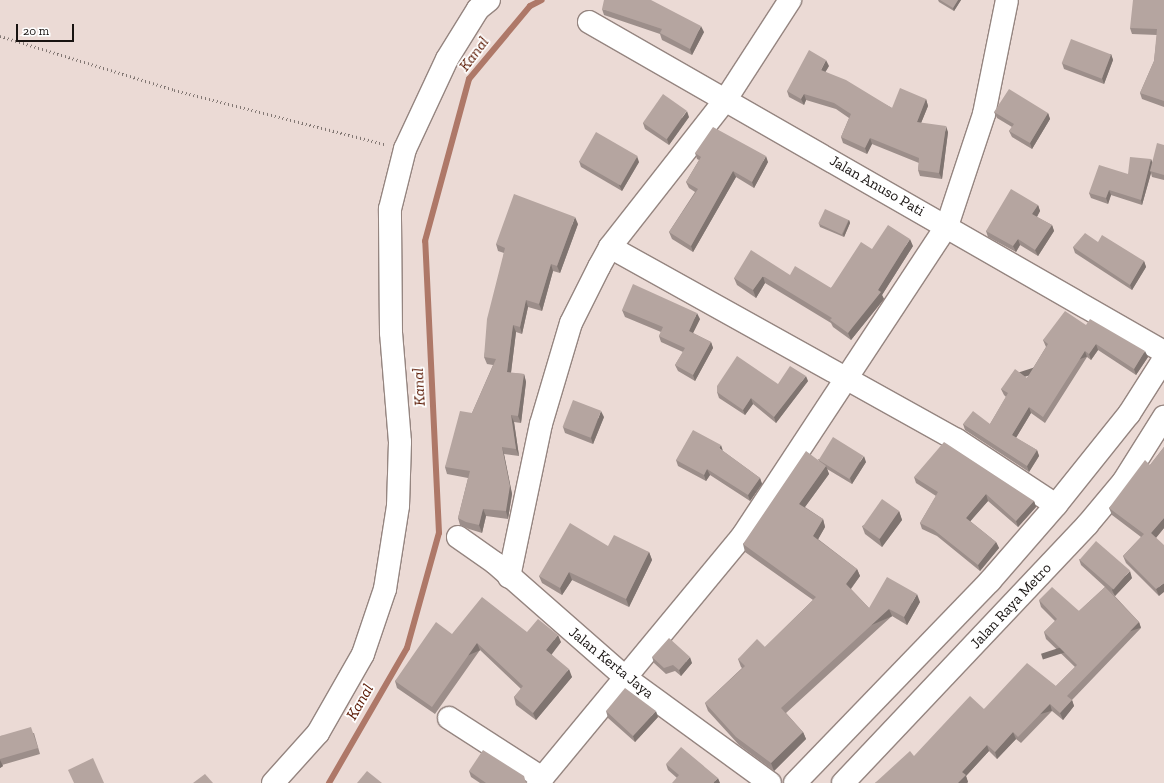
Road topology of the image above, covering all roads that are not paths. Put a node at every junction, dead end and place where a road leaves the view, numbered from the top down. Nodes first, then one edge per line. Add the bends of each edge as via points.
1 (489, 0) edge
2 (790, 0) edge
3 (1007, 0) edge
4 (589, 22) dead end
5 (726, 99) junction
6 (947, 226) junction
7 (610, 246) junction
8 (1164, 352) edge
9 (1164, 359) edge
10 (845, 378) junction
11 (1164, 417) edge
12 (1056, 504) junction
13 (458, 537) dead end
14 (509, 577) junction
15 (626, 678) junction
16 (449, 718) dead end
17 (540, 781) edge
18 (273, 783) edge
19 (770, 783) edge
20 (795, 783) edge
21 (843, 783) edge

1 - 18 main road via 478,9 447,59 405,149 390,209 391,333 400,442 398,506 385,589 363,654 318,734
2 - 5 main road
3 - 6 main road via 984,114
4 - 5 main road, Jalan Anuso Pati
5 - 6 main road, Jalan Anuso Pati
5 - 7 main road
6 - 8 main road, Jalan Anuso Pati
6 - 10 main road
7 - 10 main road
7 - 14 main road via 571,323 541,424
9 - 12 main road via 1129,414
10 - 12 main road via 957,440
10 - 15 main road via 743,535
11 - 21 main road, Jalan Raya Metro via 1123,482 1087,525
12 - 20 main road via 990,581
13 - 14 main road, Jalan Kerta Jaya via 495,563
14 - 15 main road, Jalan Kerta Jaya
15 - 17 main road
15 - 19 main road, Jalan Kerta Jaya
16 - 17 main road

